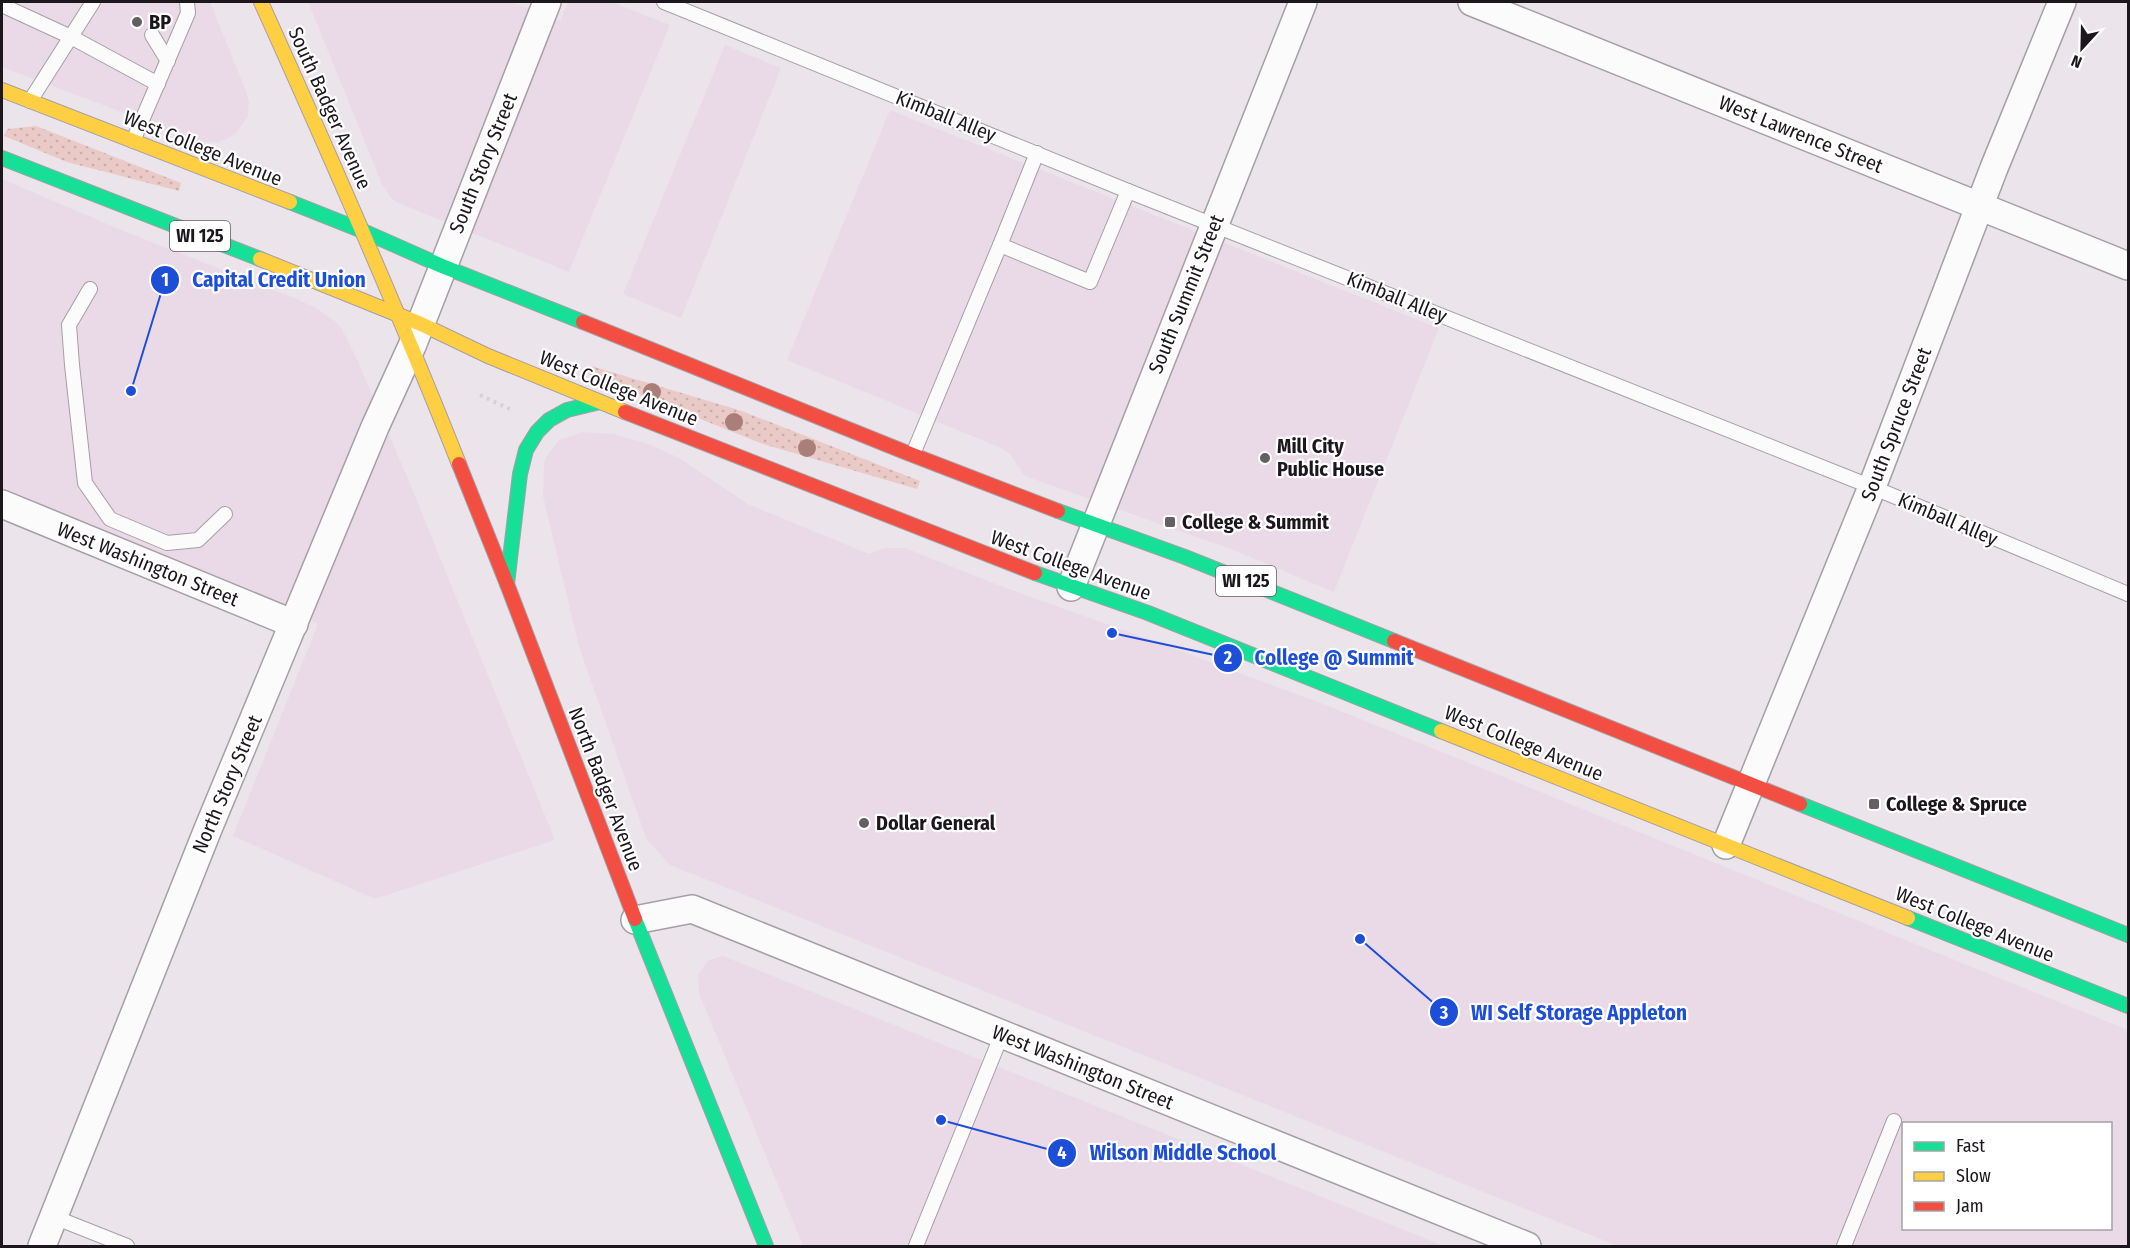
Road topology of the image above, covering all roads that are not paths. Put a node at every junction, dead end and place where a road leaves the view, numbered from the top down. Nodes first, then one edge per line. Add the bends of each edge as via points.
1 (2, 2) edge
2 (93, 2) edge
3 (187, 2) edge
4 (261, 2) edge
5 (547, 2) edge
6 (664, 2) edge
7 (1303, 2) edge
8 (1472, 2) edge
9 (2062, 2) edge
10 (152, 35) dead end
11 (71, 37) junction
12 (168, 61) junction
13 (158, 84) junction
14 (2, 90) edge
15 (30, 102) junction
16 (133, 141) junction
17 (1037, 153) junction
18 (2, 158) edge
19 (1128, 191) junction
20 (1980, 206) junction
21 (1214, 225) junction
22 (363, 231) junction
23 (1000, 245) junction
24 (442, 266) junction
25 (2128, 266) edge
26 (90, 289) dead end
27 (410, 328) junction
28 (600, 402) junction
29 (913, 454) junction
30 (1872, 487) junction
31 (2, 504) edge
32 (225, 514) dead end
33 (1095, 525) junction
34 (507, 584) junction
35 (1071, 587) junction
36 (2128, 594) edge
37 (294, 624) junction
38 (1751, 783) junction
39 (1726, 845) junction
40 (635, 920) junction
41 (2128, 935) edge
42 (2128, 1006) edge
43 (1002, 1034) junction
44 (1894, 1121) dead end
45 (54, 1217) junction
46 (1515, 1244) edge
47 (42, 1246) edge
48 (127, 1246) edge
49 (766, 1246) edge
50 (916, 1246) edge
51 (1844, 1246) edge

1 - 11 lane
2 - 11 lane
3 - 12 lane via 188,13
4 - 22 main road, South Badger Avenue
5 - 24 street, South Story Street
6 - 17 lane, Kimball Alley
7 - 21 street, South Summit Street
8 - 20 street, West Lawrence Street
9 - 20 street, South Spruce Street
10 - 12 lane
11 - 13 lane
11 - 15 lane
12 - 13 lane
13 - 16 lane
14 - 15 main road, West College Avenue / WI 125
15 - 16 main road, West College Avenue / WI 125
16 - 22 main road, West College Avenue / WI 125
17 - 19 lane, Kimball Alley
17 - 23 lane
18 - 27 main road, West College Avenue / WI 125
19 - 21 lane, Kimball Alley
19 - 23 lane via 1090,282
20 - 25 street, West Lawrence Street
20 - 30 street, South Spruce Street
21 - 30 lane, Kimball Alley
21 - 33 street, South Summit Street
22 - 24 main road, West College Avenue / WI 125
22 - 27 main road, South Badger Avenue
23 - 29 lane
24 - 27 street, South Story Street
24 - 29 main road, West College Avenue / WI 125
26 - 32 lane via 69,325 85,483 110,519 167,543 198,540
27 - 28 main road, West College Avenue / WI 125
27 - 34 main road, North Badger Avenue
27 - 37 street, North Story Street via 375,427
28 - 34 main road via 567,410 549,420 526,450
28 - 35 main road, West College Avenue / WI 125
29 - 33 main road, West College Avenue / WI 125
30 - 36 lane, Kimball Alley
30 - 38 street, South Spruce Street
31 - 37 street, West Washington Street
33 - 35 street, South Summit Street
33 - 38 main road, West College Avenue / WI 125 via 1185,557
34 - 40 main road, North Badger Avenue
35 - 39 main road, West College Avenue / WI 125 via 1148,614
37 - 45 street, North Story Street
38 - 39 street, South Spruce Street
38 - 41 main road, West College Avenue / WI 125
39 - 42 main road, West College Avenue / WI 125
40 - 43 street, West Washington Street via 692,909
40 - 49 main road, North Badger Avenue
43 - 46 street, West Washington Street
43 - 50 lane
44 - 51 lane
45 - 47 street, North Story Street
45 - 48 lane

